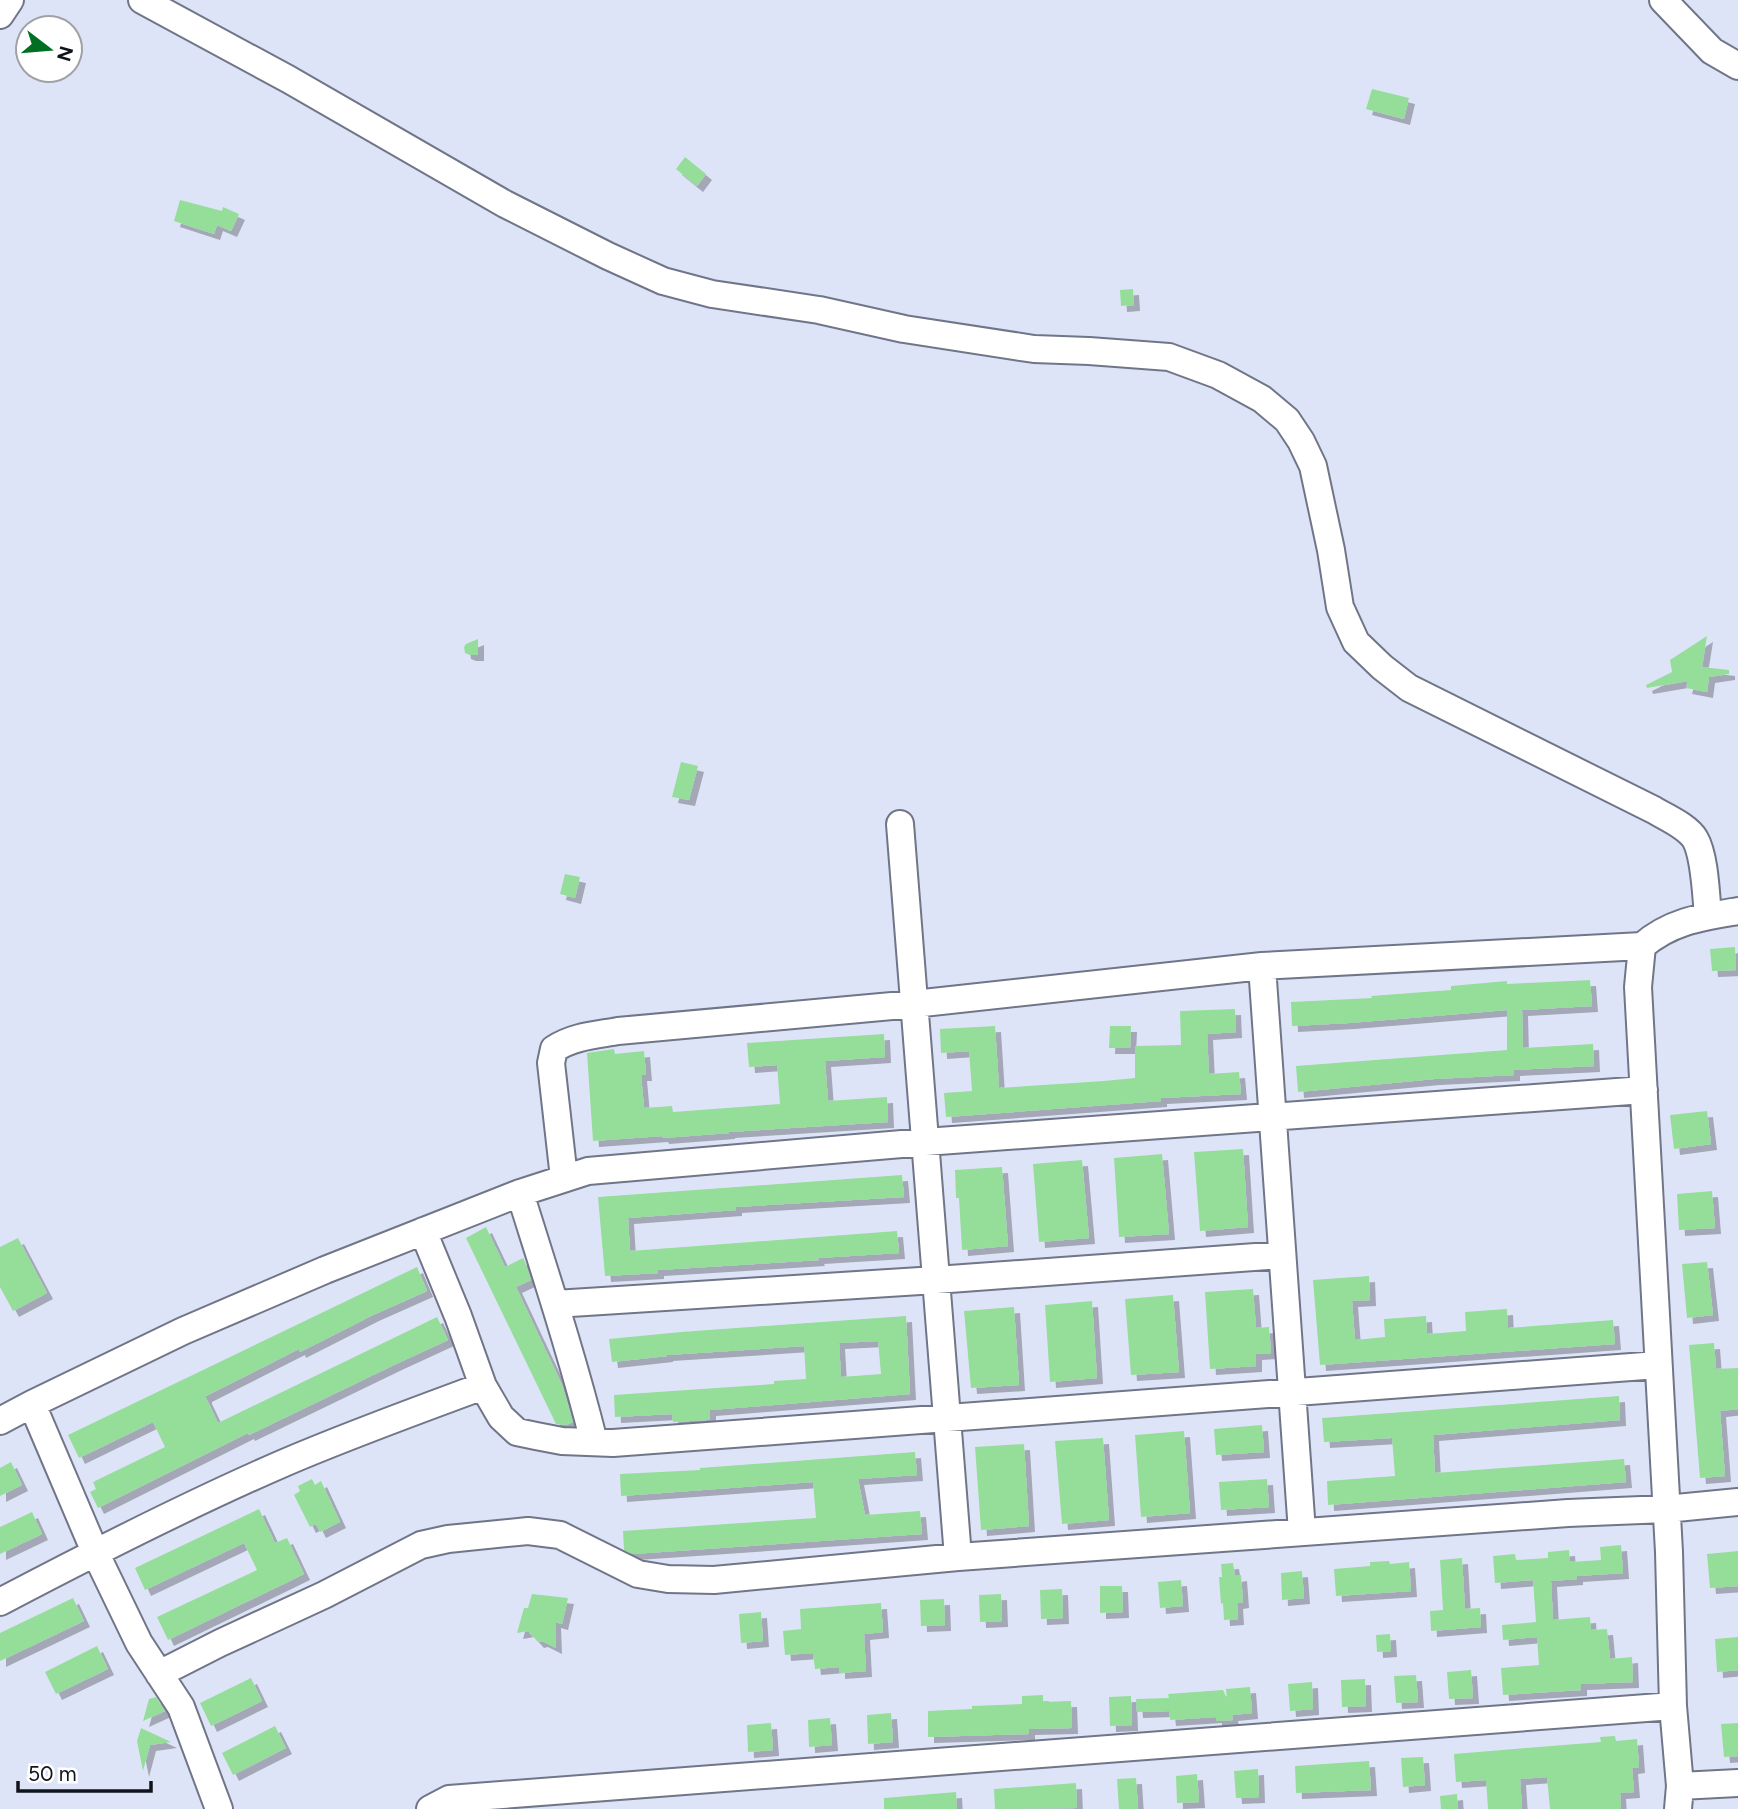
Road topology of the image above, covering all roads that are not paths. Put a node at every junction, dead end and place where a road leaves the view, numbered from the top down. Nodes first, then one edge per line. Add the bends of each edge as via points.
1 (10, 0) edge
2 (142, 0) edge
3 (1663, 0) edge
4 (0, 15) edge
5 (1738, 66) edge
6 (900, 824) dead end
7 (1738, 911) edge
8 (1708, 916) junction
9 (1642, 946) junction
10 (1262, 966) junction
11 (914, 1004) junction
12 (1644, 1090) junction
13 (1272, 1118) junction
14 (925, 1142) junction
15 (564, 1178) junction
16 (520, 1193) junction
17 (423, 1231) junction
18 (1282, 1255) junction
19 (936, 1280) junction
20 (555, 1304) junction
21 (1658, 1365) junction
22 (483, 1386) junction
23 (1292, 1393) junction
24 (32, 1404) junction
25 (947, 1418) junction
26 (0, 1422) edge
27 (594, 1442) junction
28 (1738, 1502) edge
29 (1666, 1510) junction
30 (1302, 1532) junction
31 (95, 1552) junction
32 (958, 1557) junction
33 (0, 1602) edge
34 (159, 1674) junction
35 (1673, 1706) junction
36 (1738, 1783) edge
37 (1679, 1798) edge
38 (219, 1809) edge
39 (430, 1809) edge

1 - 4 street
2 - 8 street via 505,204 663,281 712,294 1021,347 1169,357 1218,375 1262,399 1287,421 1313,466 1340,607 1356,642 1409,688 1679,825 1695,838
3 - 5 street via 1712,51
6 - 11 street
7 - 8 street
8 - 9 street via 1656,934
9 - 10 street
9 - 12 street via 1638,987
10 - 11 street
10 - 13 street
11 - 14 street
11 - 15 street via 618,1031 566,1041 554,1049 551,1063
12 - 13 street
12 - 21 street
13 - 14 street
13 - 18 street
14 - 15 street via 588,1171
14 - 19 street
15 - 16 street
16 - 17 street
16 - 20 street
17 - 22 street
17 - 24 street via 183,1331
18 - 19 street
18 - 23 street
19 - 20 street
19 - 25 street
20 - 27 street
21 - 23 street
21 - 29 street
22 - 27 street via 501,1417 517,1432
22 - 31 street via 283,1463
23 - 25 street
23 - 30 street
24 - 26 street
24 - 31 street
25 - 27 street
25 - 32 street
28 - 29 street
29 - 30 street
29 - 35 street
30 - 32 street
31 - 33 street
31 - 34 street
32 - 34 street via 714,1580 668,1579 638,1574 560,1535 528,1531 448,1539 421,1545
34 - 38 street via 181,1707
35 - 37 street
35 - 39 street via 449,1799
36 - 37 street

